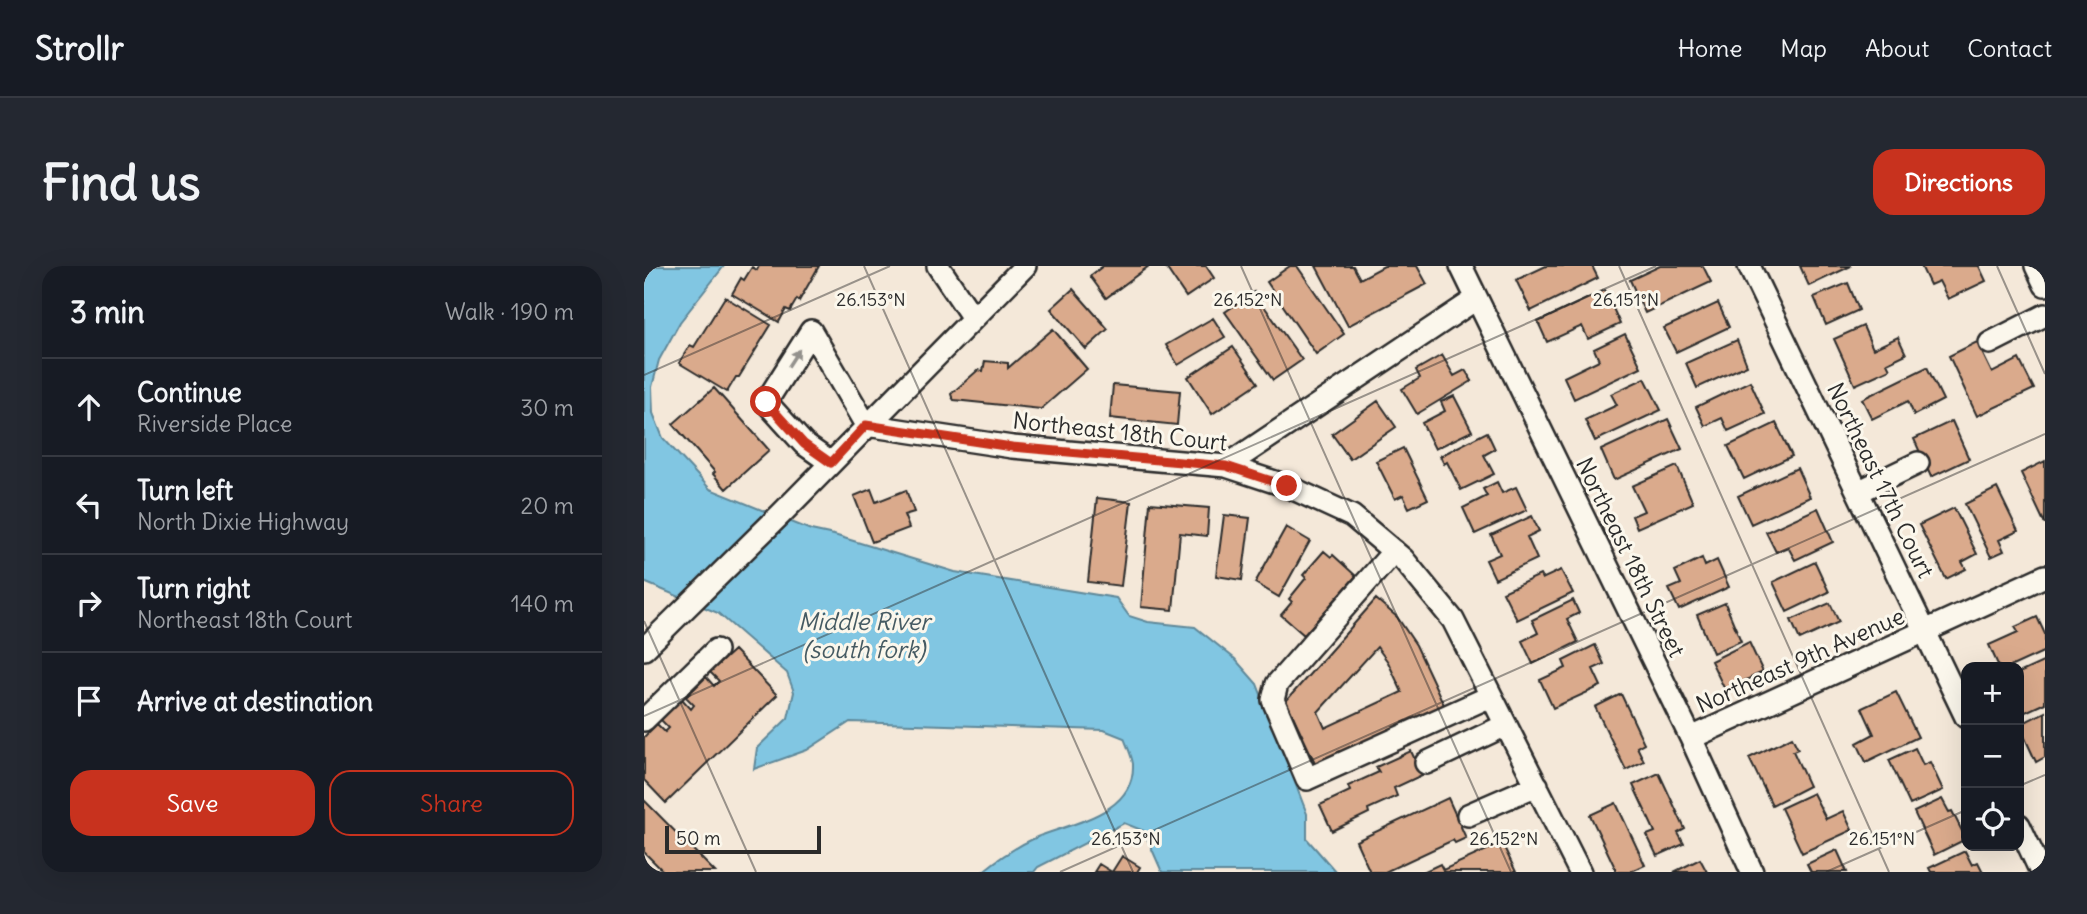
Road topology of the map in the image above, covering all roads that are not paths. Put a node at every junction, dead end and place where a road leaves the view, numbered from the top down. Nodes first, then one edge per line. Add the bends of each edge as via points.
1 (937, 266) edge
2 (1461, 266) edge
3 (1749, 266) edge
4 (2036, 266) edge
5 (1013, 271) edge
6 (2045, 285) edge
7 (1476, 299) junction
8 (2045, 315) edge
9 (973, 318) junction
10 (1990, 343) dead end
11 (866, 425) junction
12 (831, 463) junction
13 (1917, 463) dead end
14 (1226, 466) junction
15 (1858, 492) junction
16 (1394, 551) junction
17 (2045, 576) edge
18 (1925, 632) junction
19 (644, 649) edge
20 (716, 650) dead end
21 (1491, 696) junction
22 (1961, 707) edge
23 (644, 720) edge
24 (1506, 725) junction
25 (1691, 738) junction
26 (1426, 763) dead end
27 (1537, 785) junction
28 (1468, 815) dead end
29 (2024, 835) edge
30 (1580, 872) edge
31 (1752, 872) edge
32 (2042, 872) edge

1 - 9 street
2 - 7 street, Northeast 18th Street
3 - 15 street, Northeast 17th Court
4 - 6 street
5 - 9 street
7 - 14 street
7 - 25 street, Northeast 18th Street
8 - 10 street
9 - 11 street
11 - 12 street
12 -> 11 street via 804,444 766,402 811,331
11 - 14 street, Northeast 18th Court via 1012,447
12 - 19 street
13 - 15 street
14 - 16 street, Northeast 18th Court via 1287,486 1352,516
15 - 18 street, Northeast 17th Court
16 - 21 street, Northeast 18th Court via 1453,620
16 - 21 street via 1277,684 1273,700 1307,779
17 - 18 street, Northeast 9th Avenue
18 - 22 street, Northeast 17th Court
18 - 25 street, Northeast 9th Avenue
20 - 23 street
21 - 24 street, Northeast 18th Court
24 - 26 street
24 - 27 street, Northeast 18th Court
25 - 31 street, Northeast 18th Street
27 - 28 street
27 - 30 street, Northeast 18th Court
29 - 32 street

